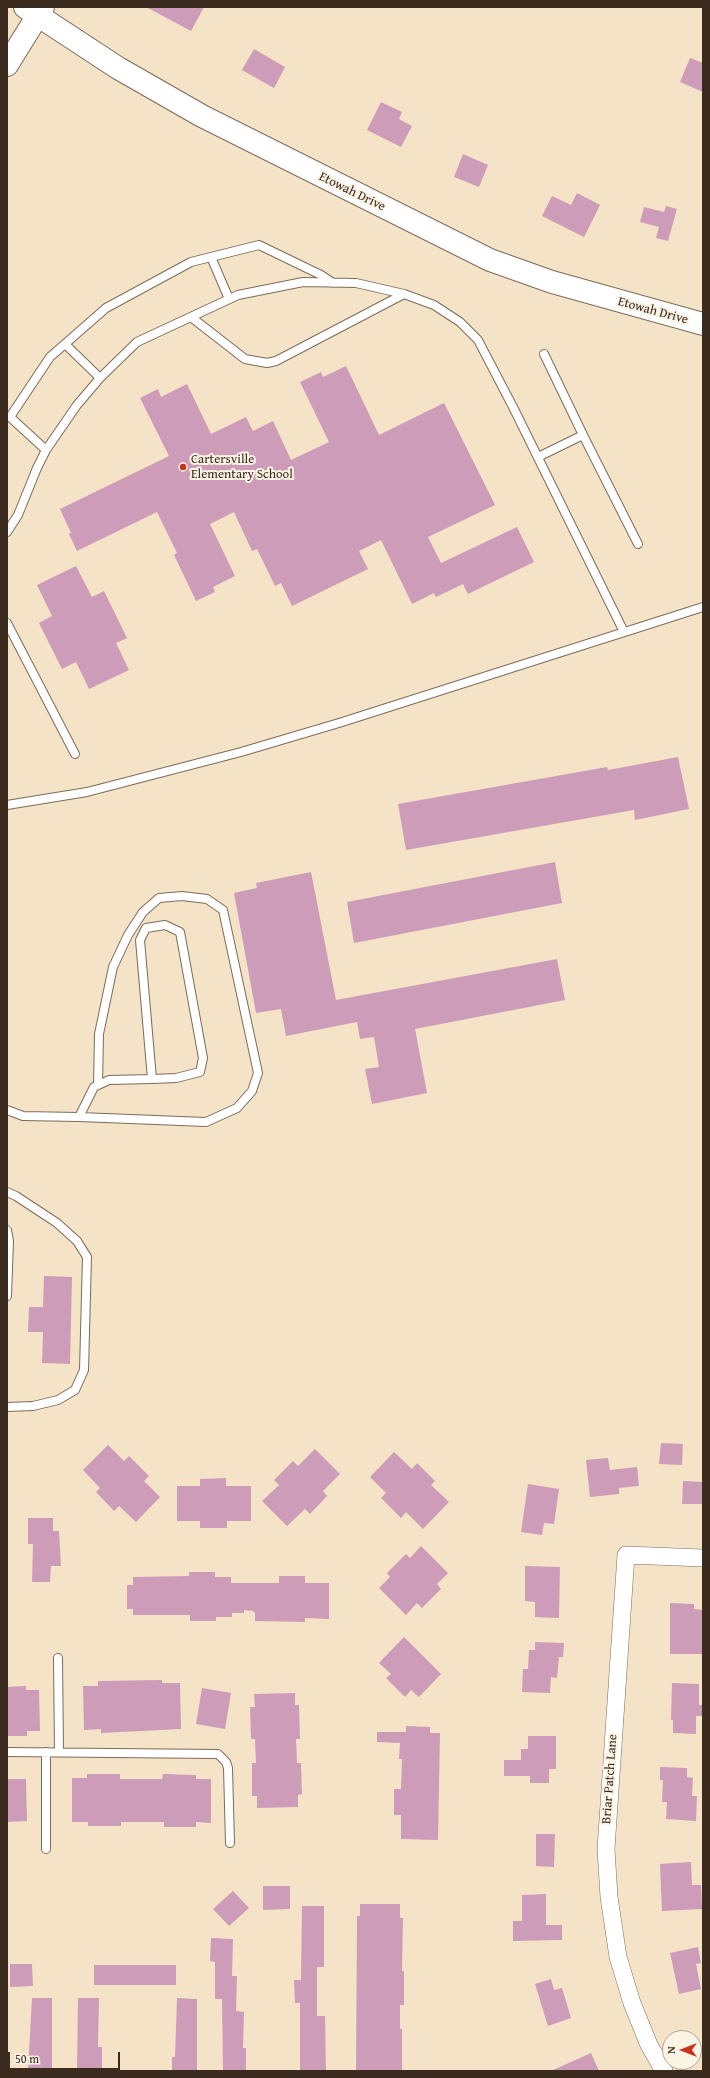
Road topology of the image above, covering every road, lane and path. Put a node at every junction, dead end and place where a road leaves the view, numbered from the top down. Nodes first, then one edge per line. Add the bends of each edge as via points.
1 (35, 10) edge
2 (7, 65) edge
3 (211, 257) junction
4 (334, 283) junction
5 (404, 294) junction
6 (229, 299) junction
7 (191, 317) junction
8 (703, 324) edge
9 (64, 344) junction
10 (544, 354) dead end
11 (100, 378) junction
12 (582, 435) junction
13 (46, 450) junction
14 (538, 457) junction
15 (7, 532) edge
16 (638, 544) dead end
17 (703, 607) edge
18 (7, 623) edge
19 (624, 632) junction
20 (75, 754) dead end
21 (7, 805) edge
22 (152, 1079) junction
23 (98, 1085) junction
24 (7, 1110) edge
25 (79, 1117) junction
26 (7, 1192) edge
27 (7, 1230) edge
28 (7, 1296) edge
29 (7, 1407) edge
30 (703, 1558) edge
31 (58, 1658) dead end
32 (7, 1752) edge
33 (46, 1752) junction
34 (59, 1752) junction
35 (230, 1843) dead end
36 (46, 1849) dead end
37 (664, 2071) edge

1 - 2 street
1 - 8 street, Etowah Drive via 118,68 202,116 490,260 552,282
3 - 4 lane via 259,245
3 - 6 lane
3 - 9 lane via 190,262 106,308
4 - 5 lane via 356,283
4 - 6 lane via 303,282
5 - 7 lane via 286,357 267,363 245,359
5 - 14 lane via 447,312 473,334 485,351
6 - 7 lane
7 - 11 lane via 137,342
9 - 11 lane
9 - 13 lane via 50,357 10,417
10 - 12 lane
11 - 13 lane via 77,405
12 - 14 lane
12 - 16 lane
13 - 15 lane via 18,515
14 - 19 lane
17 - 19 lane
18 - 20 lane
19 - 21 lane via 242,752 87,792
22 - 22 lane via 176,1078 200,1072 203,1058 180,932 165,926 146,928 140,940
22 - 23 lane via 108,1080
23 - 25 lane via 94,1087
23 - 25 lane via 99,1034 113,967 128,935 143,912 159,898 182,896 207,899 223,910 258,1073 252,1091 237,1108 206,1122
24 - 25 lane via 23,1116
26 - 29 lane via 57,1223 77,1241 87,1257 84,1370 75,1390 52,1401 33,1406
27 - 28 lane
30 - 37 street, Briar Patch Lane via 626,1555 606,1849 609,1897 618,1957 632,2003 649,2045
31 - 34 lane
32 - 33 lane
33 - 34 lane
33 - 36 lane
34 - 35 lane via 218,1754 228,1768

